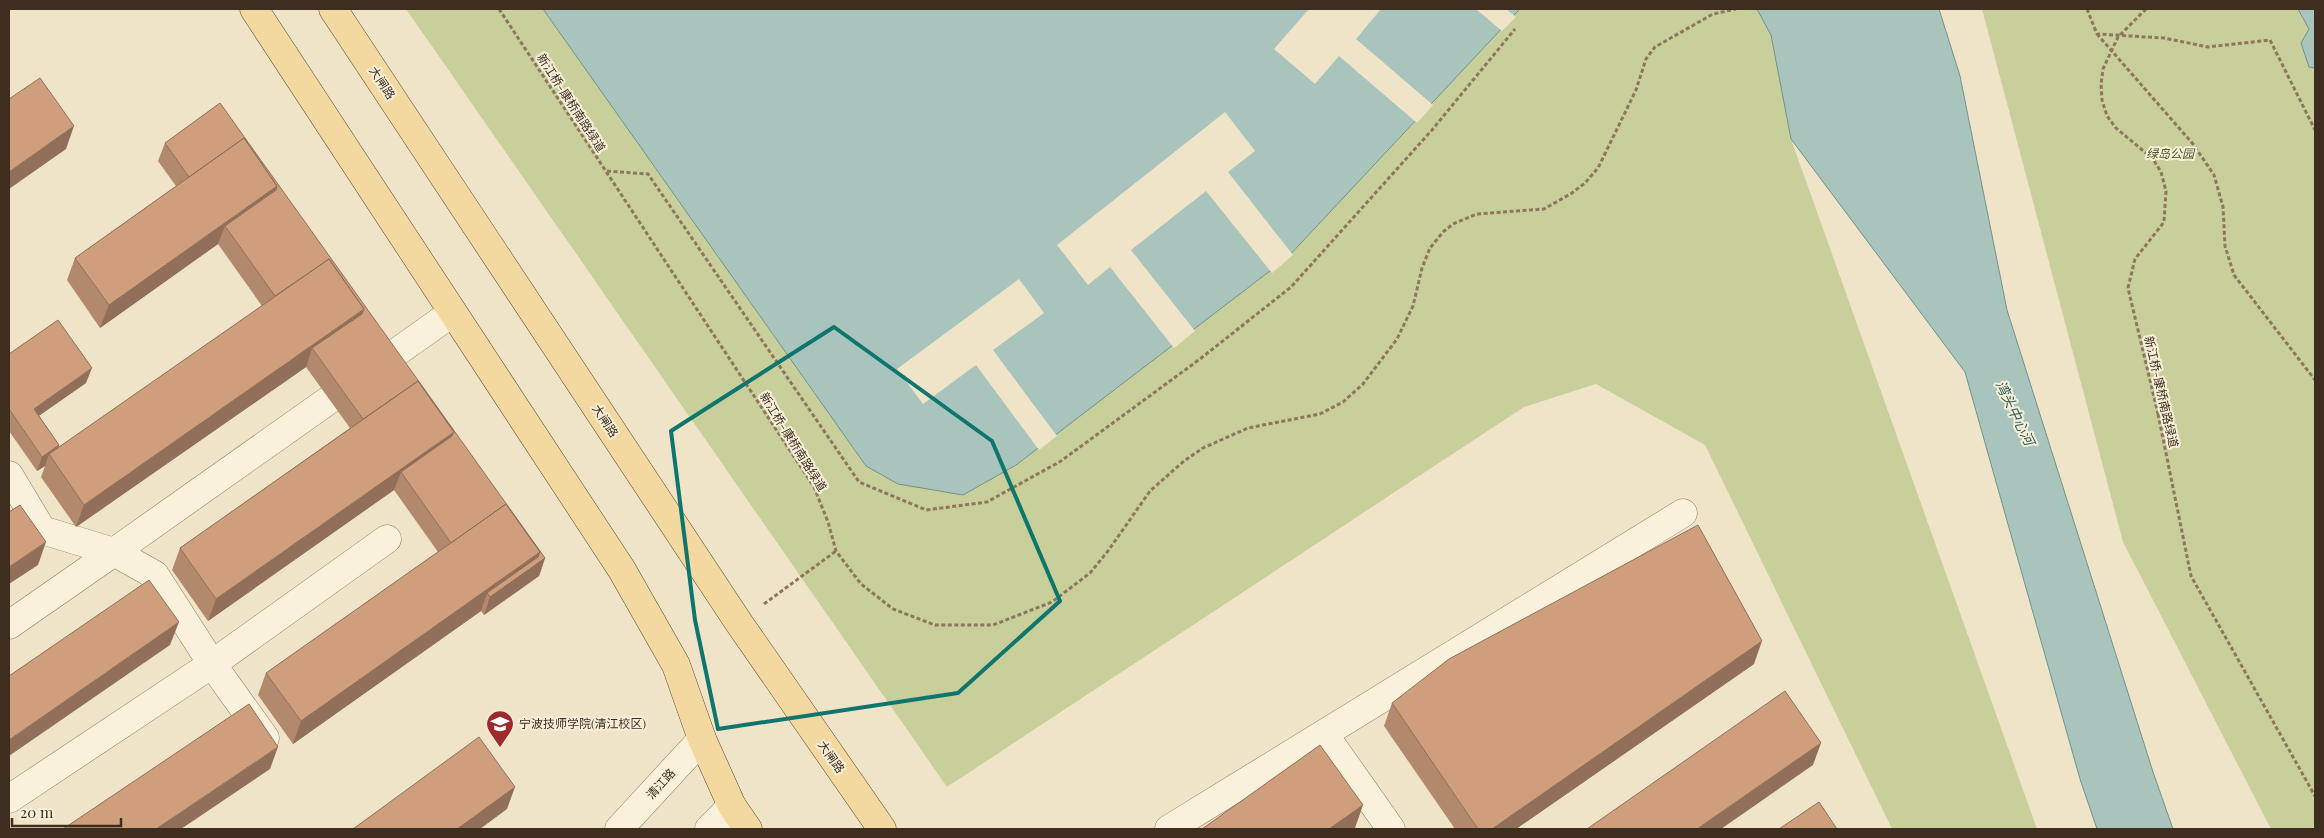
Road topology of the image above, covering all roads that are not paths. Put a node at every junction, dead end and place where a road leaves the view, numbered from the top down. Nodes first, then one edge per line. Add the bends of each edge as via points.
1 (254, 9) edge
2 (333, 9) edge
3 (452, 313) junction
4 (9, 475) edge
5 (1683, 513) dead end
6 (387, 539) dead end
7 (114, 552) junction
8 (9, 625) edge
9 (212, 664) junction
10 (1324, 734) junction
11 (702, 738) junction
12 (274, 752) edge
13 (9, 799) edge
14 (732, 806) junction
15 (619, 829) edge
16 (709, 829) edge
17 (748, 829) edge
18 (882, 829) edge
19 (1169, 829) edge
20 (1391, 829) edge

1 - 3 main road
2 - 18 main road, 大闸路 via 738,623
3 - 7 street
3 - 11 main road via 622,570 676,665
4 - 7 street via 42,530
5 - 10 street
6 - 9 street
7 - 8 street
7 - 9 street via 155,575
9 - 12 street
9 - 13 street
10 - 19 street
10 - 20 street
11 - 14 main road
11 - 15 street, 清江路
14 - 16 street
14 - 17 main road

